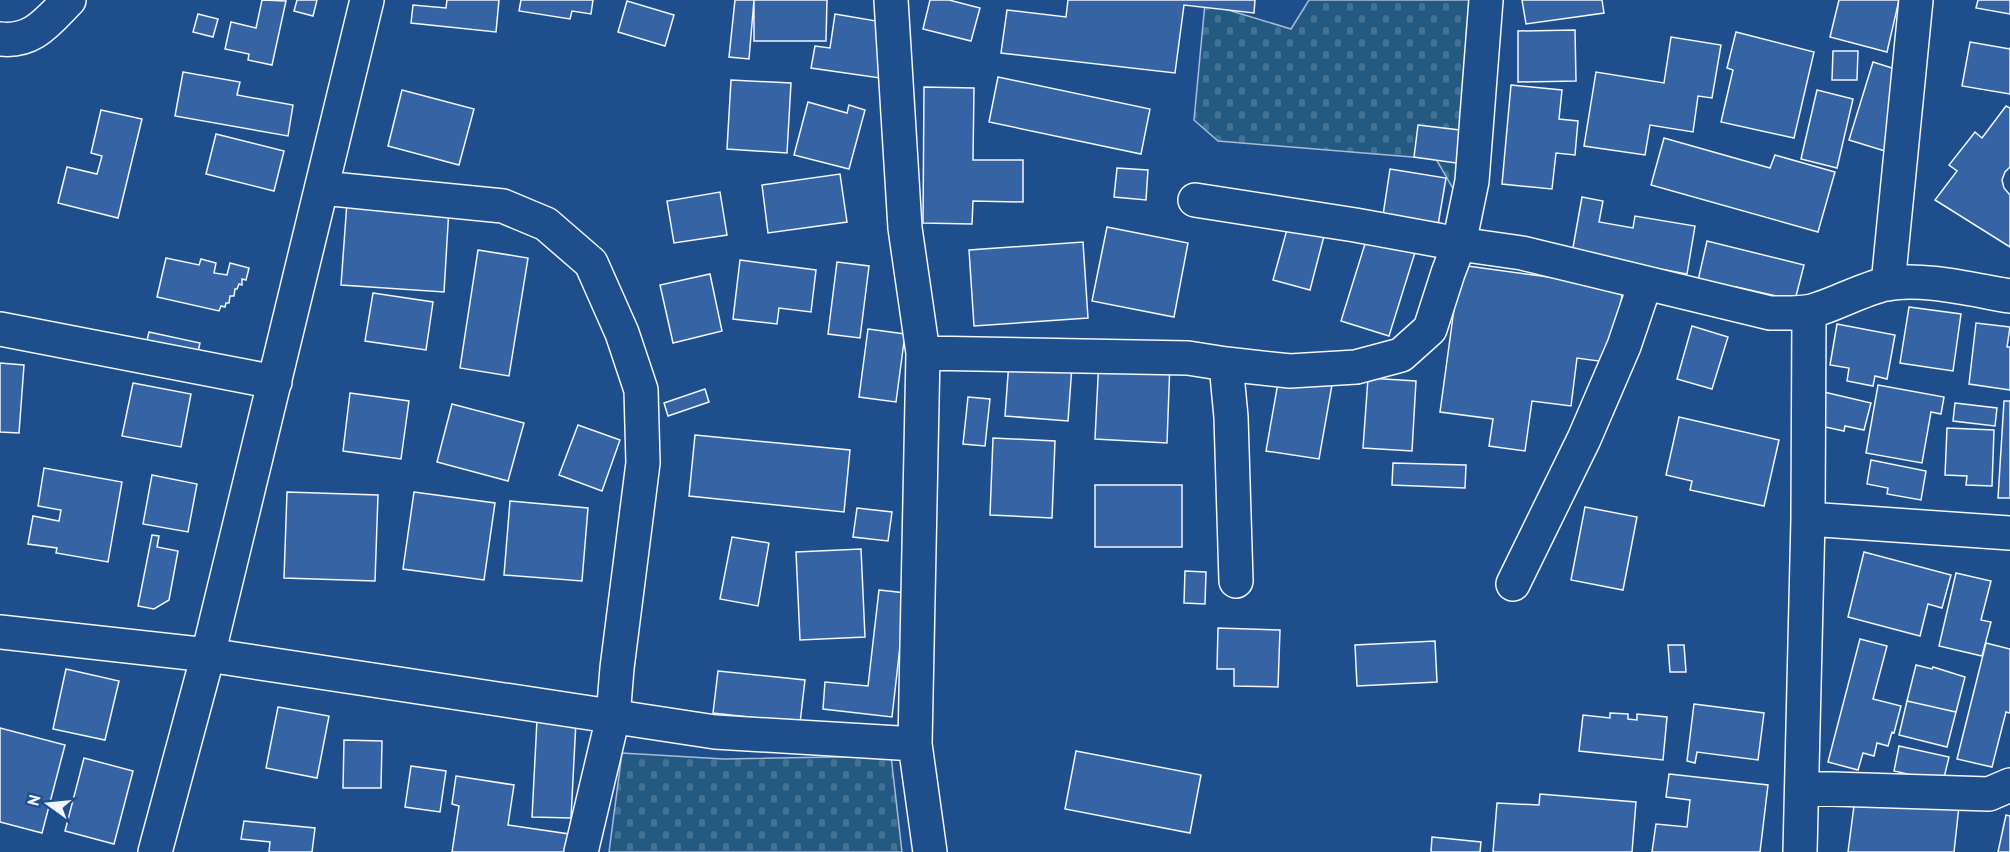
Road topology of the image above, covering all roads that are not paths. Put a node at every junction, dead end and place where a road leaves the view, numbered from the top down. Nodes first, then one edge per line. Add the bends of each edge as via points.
1 (69, 0) edge
2 (367, 0) edge
3 (891, 0) edge
4 (1486, 0) edge
5 (1916, 0) edge
6 (0, 39) edge
7 (322, 188) junction
8 (1195, 201) dead end
9 (1459, 244) junction
10 (1645, 284) junction
11 (1888, 284) junction
12 (2010, 296) edge
13 (1809, 312) junction
14 (0, 329) edge
15 (923, 353) junction
16 (1226, 364) junction
17 (275, 382) junction
18 (1808, 519) junction
19 (2010, 533) edge
20 (1236, 581) dead end
21 (1513, 584) dead end
22 (0, 632) edge
23 (208, 655) junction
24 (613, 717) junction
25 (915, 744) junction
26 (2010, 785) edge
27 (1802, 788) junction
28 (154, 852) edge
29 (581, 852) edge
30 (930, 852) edge
31 (1800, 852) edge

1 - 6 street via 37,32 12,41
2 - 7 street
3 - 15 street via 905,228
4 - 9 street via 1472,181
5 - 11 street
7 - 17 street
7 - 24 street via 503,206 546,224 591,263 622,333 641,390 643,463
8 - 9 street
9 - 10 street via 1522,253
9 - 16 street via 1430,329 1401,355 1356,367 1290,372
10 - 13 street via 1770,313
10 - 21 street via 1624,346 1584,439
11 - 12 street via 1911,282
11 - 13 street
13 - 18 street
14 - 17 street
15 - 16 street via 1188,357
15 - 25 street
16 - 20 street
17 - 23 street
18 - 19 street
18 - 27 street
22 - 23 street
23 - 24 street
23 - 28 street
24 - 25 street via 715,732
24 - 29 street
25 - 30 street
26 - 27 street via 1989,794
27 - 31 street

